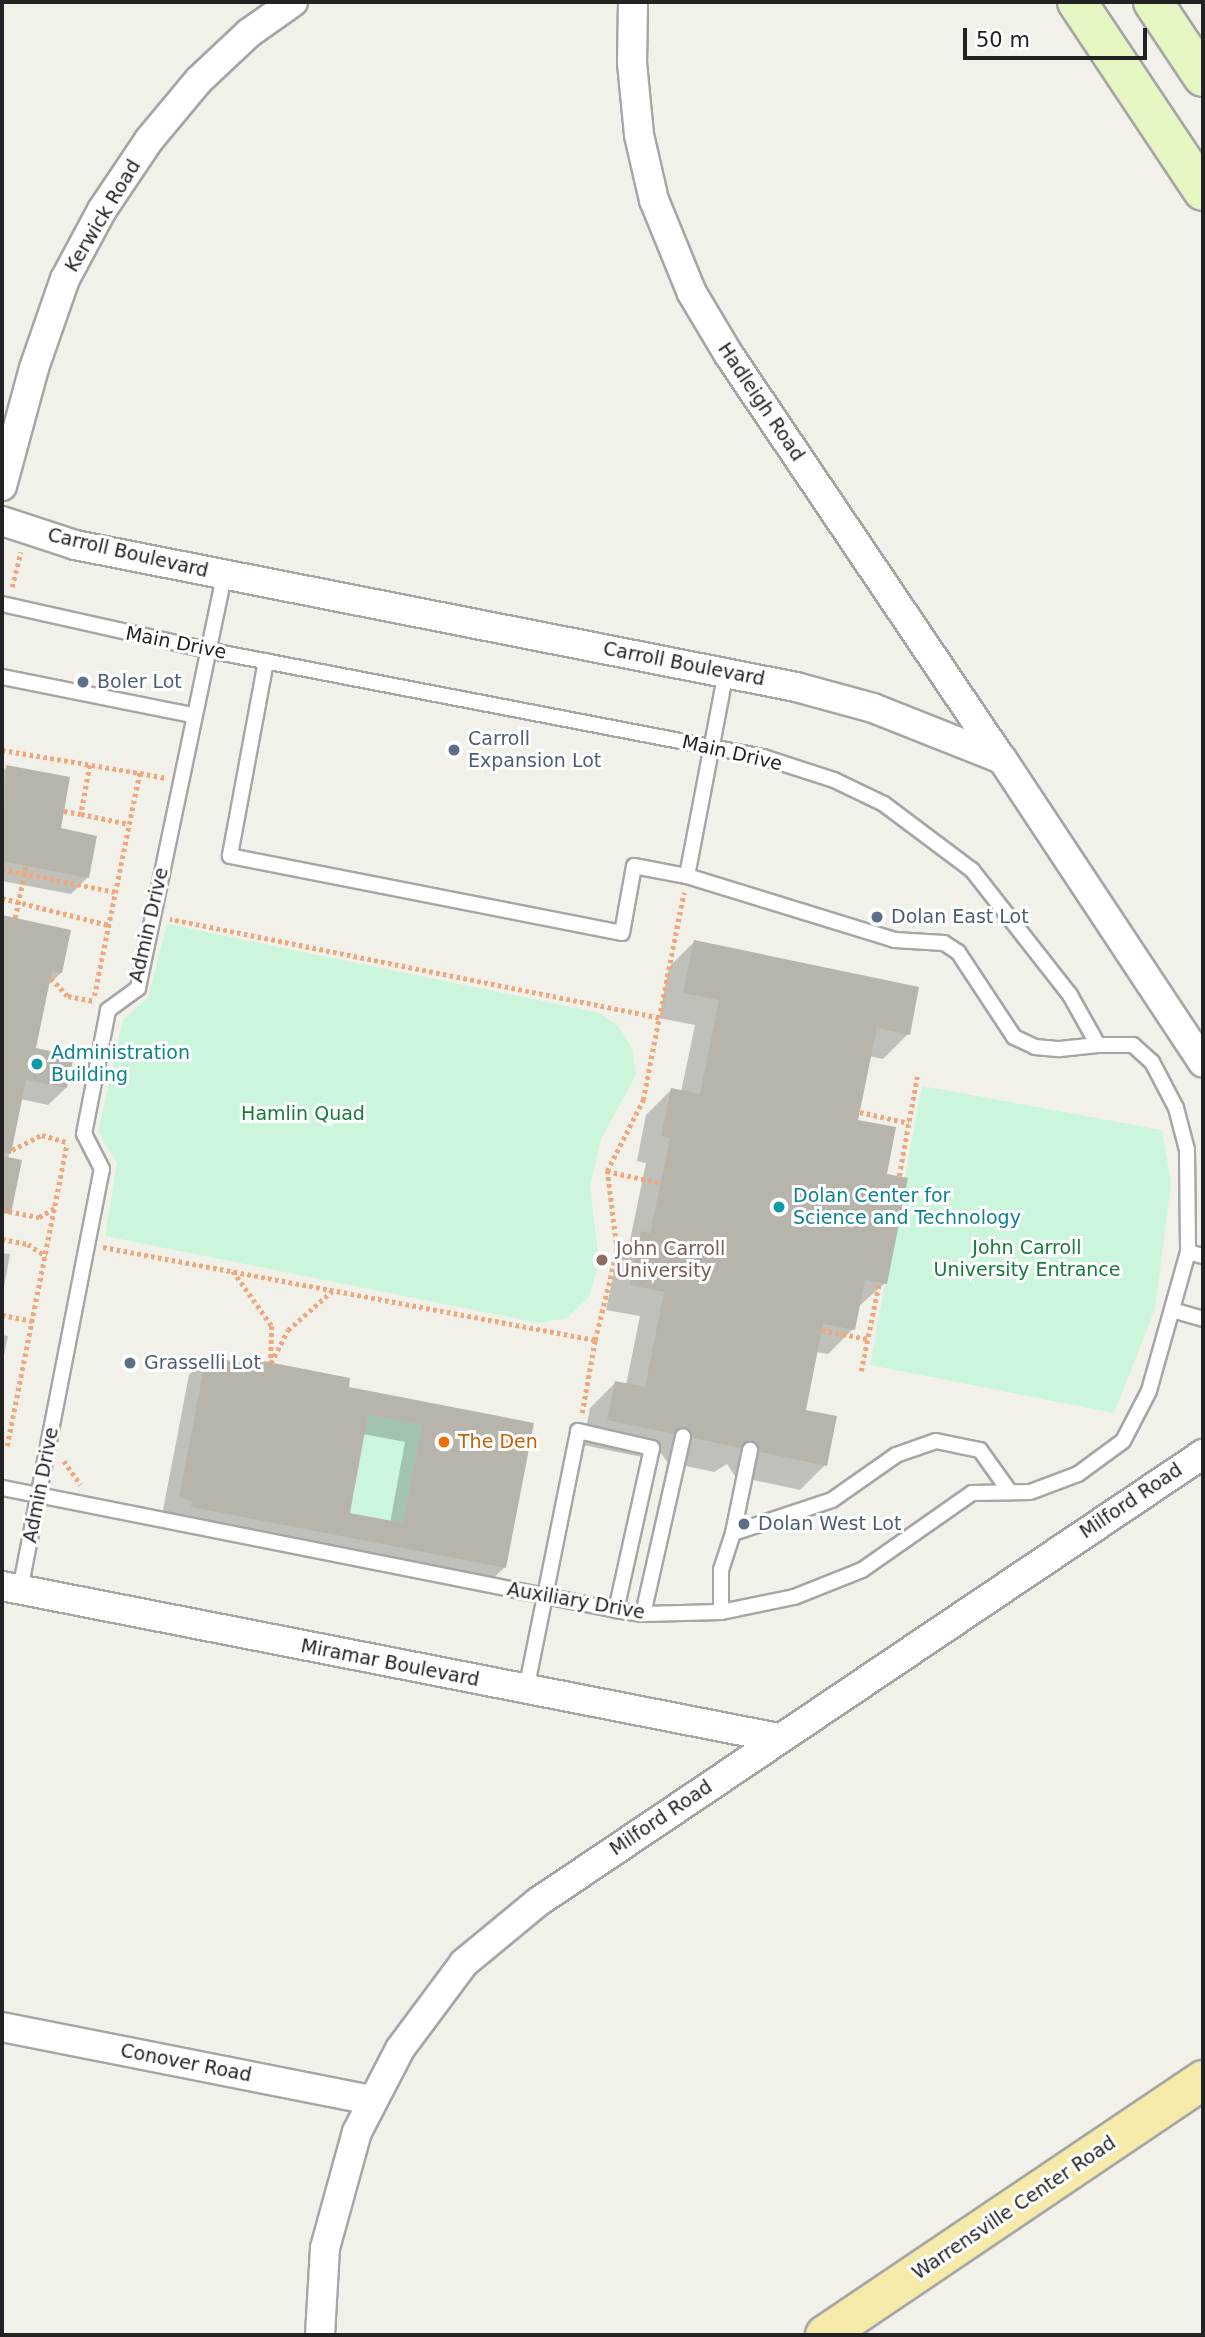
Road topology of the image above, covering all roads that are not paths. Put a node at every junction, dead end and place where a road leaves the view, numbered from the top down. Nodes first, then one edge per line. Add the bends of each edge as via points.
1 (293, 2) edge
2 (633, 2) edge
3 (1077, 2) edge
4 (1153, 2) edge
5 (1203, 77) edge
6 (1203, 191) edge
7 (2, 486) edge
8 (2, 521) edge
9 (224, 575) junction
10 (2, 604) edge
11 (207, 650) junction
12 (266, 661) junction
13 (726, 672) junction
14 (3, 681) edge
15 (193, 715) junction
16 (712, 747) junction
17 (1002, 760) junction
18 (687, 876) junction
19 (1098, 1045) junction
20 (1203, 1063) edge
21 (1188, 1252) junction
22 (1203, 1256) edge
23 (1172, 1310) junction
24 (1203, 1319) edge
25 (683, 1436) dead end
26 (750, 1450) dead end
27 (1203, 1454) edge
28 (2, 1488) edge
29 (1010, 1492) junction
30 (40, 1494) junction
31 (733, 1533) junction
32 (11, 1588) edge
33 (545, 1597) junction
34 (615, 1610) junction
35 (721, 1612) junction
36 (643, 1614) junction
37 (526, 1690) junction
38 (778, 1738) junction
39 (2, 2027) edge
40 (1203, 2080) edge
41 (370, 2100) junction
42 (320, 2335) edge
43 (825, 2335) edge

1 - 7 street, Kerwick Road via 249,33 199,80 149,140 102,210 65,279 34,368
2 - 17 street, Hadleigh Road via 632,63 642,147 664,231 692,293
3 - 6 main road
4 - 5 main road
8 - 9 street, Carroll Boulevard via 75,545
9 - 11 lane, Admin Drive
9 - 13 street, Carroll Boulevard
10 - 11 lane, Main Drive
11 - 12 lane, Main Drive
11 - 15 lane, Admin Drive
12 - 16 lane, Main Drive
12 - 18 lane via 230,856 622,933 634,866
13 - 16 lane
13 - 17 street, Carroll Boulevard via 873,708
14 - 15 lane
15 - 30 lane, Admin Drive via 138,988 108,1010 84,1134 102,1169
16 - 18 lane
16 - 19 lane, Main Drive via 834,780 884,804 936,842 972,870 1023,932 1070,995
17 - 20 street
18 - 19 lane via 895,940 944,943 958,952 1014,1037 1035,1047
19 - 21 lane via 1133,1045 1152,1062 1176,1108 1187,1150
21 - 22 lane
21 - 23 lane, Auxiliary Drive
23 - 24 lane
23 - 29 lane, Auxiliary Drive via 1149,1391 1123,1441 1078,1474 1030,1492
25 - 36 lane
26 - 31 lane
27 - 38 street, Milford Road
28 - 30 lane, Auxiliary Drive
29 - 31 lane via 980,1450 936,1441 896,1455 832,1500
29 - 35 lane, Auxiliary Drive via 972,1493 862,1570 794,1597
30 - 32 lane, Admin Drive
30 - 33 lane, Auxiliary Drive
31 - 35 lane via 721,1570
32 - 37 street, Miramar Boulevard
33 - 34 lane, Auxiliary Drive
33 - 34 lane via 578,1431 652,1448
33 - 37 lane
34 - 36 lane, Auxiliary Drive
35 - 36 lane, Auxiliary Drive
37 - 38 street, Miramar Boulevard
38 - 41 street, Milford Road via 489,1940 423,2014
39 - 41 street, Conover Road
40 - 43 main road, Warrensville Center Road
41 - 42 street, Milford Road via 333,2207 325,2248

